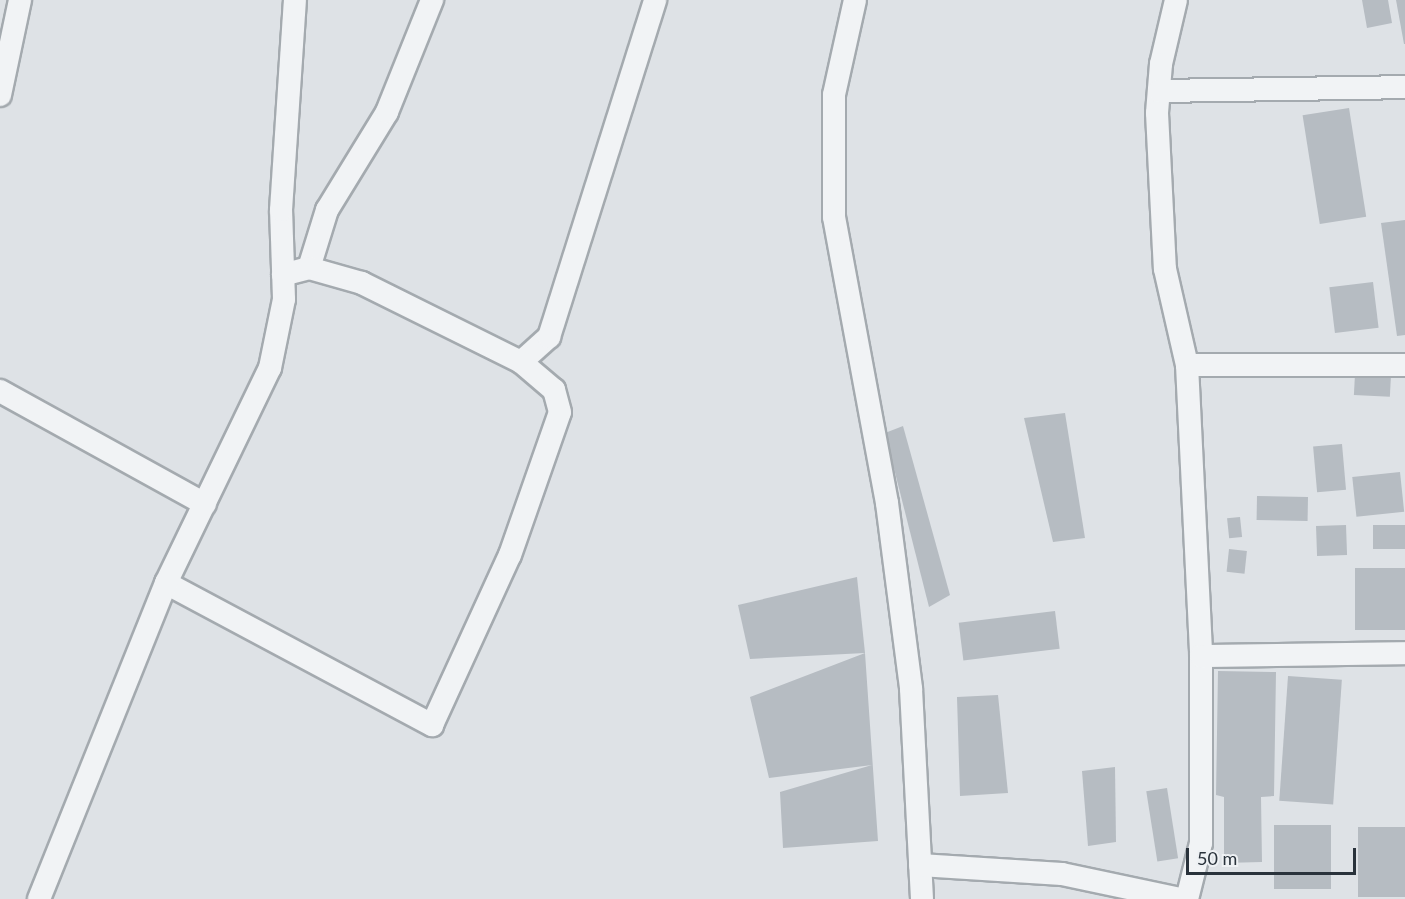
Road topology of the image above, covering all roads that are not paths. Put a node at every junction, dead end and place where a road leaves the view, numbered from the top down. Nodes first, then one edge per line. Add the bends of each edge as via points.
1 (20, 0) edge
2 (295, 0) edge
3 (432, 0) edge
4 (655, 0) edge
5 (855, 0) edge
6 (1176, 0) edge
7 (1405, 87) edge
8 (1159, 91) junction
9 (0, 95) edge
10 (309, 267) junction
11 (283, 275) junction
12 (521, 363) junction
13 (1187, 365) junction
14 (1405, 365) edge
15 (0, 391) edge
16 (205, 504) junction
17 (165, 583) junction
18 (1405, 653) edge
19 (1201, 656) junction
20 (920, 865) junction
21 (39, 899) edge
22 (922, 899) edge
23 (1181, 899) edge
24 (1187, 899) edge

1 - 9 street
2 - 11 street via 281,198
3 - 10 street via 387,112 327,210
4 - 12 street via 549,337
5 - 20 street via 834,95 834,217 887,503 911,689
6 - 8 street
7 - 8 street
8 - 13 street via 1165,269
10 - 11 street
10 - 12 street via 362,283
11 - 16 street via 270,368
12 - 17 street via 554,390 560,412 510,555 432,725
13 - 14 street
13 - 19 street
15 - 16 street
16 - 17 street
17 - 21 street
18 - 19 street
19 - 24 street via 1201,843
20 - 22 street
20 - 23 street via 1062,874

